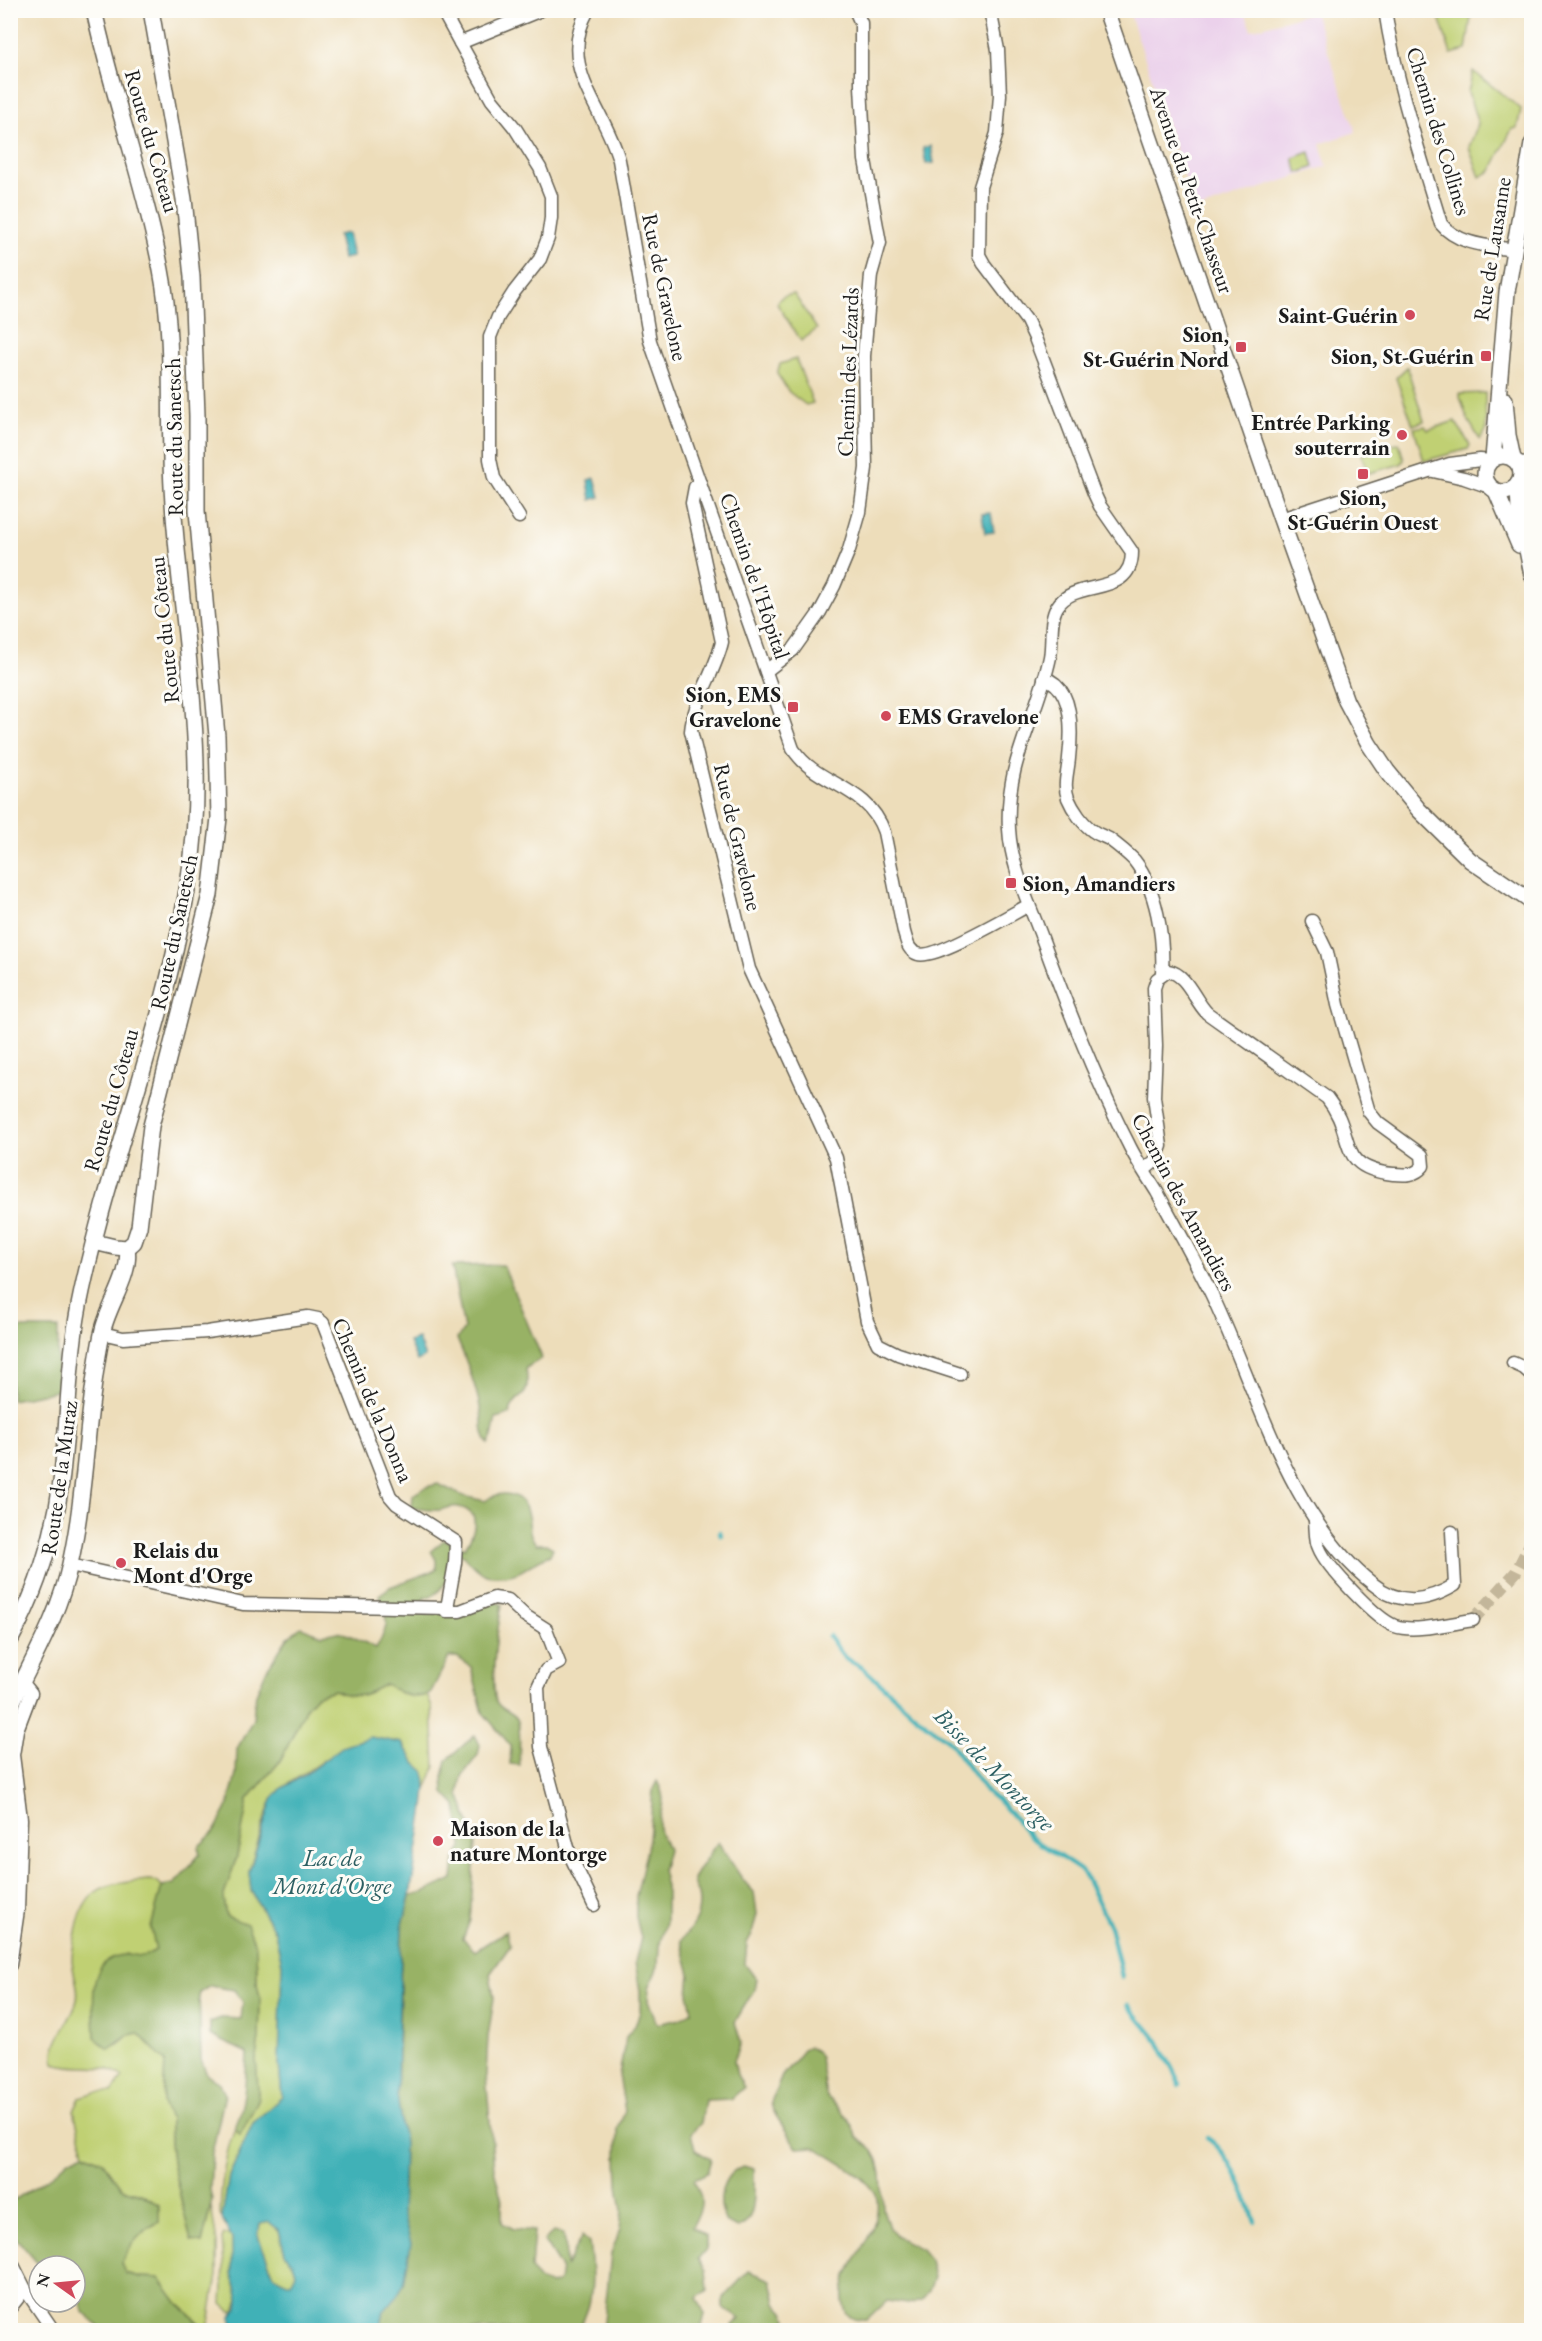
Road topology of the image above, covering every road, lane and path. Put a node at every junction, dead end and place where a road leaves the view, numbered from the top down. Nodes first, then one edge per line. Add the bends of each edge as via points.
1 (94, 10) edge
2 (151, 10) edge
3 (442, 10) edge
4 (541, 10) edge
5 (588, 10) edge
6 (855, 10) edge
7 (990, 10) edge
8 (1106, 10) edge
9 (1385, 10) edge
10 (460, 42) junction
11 (1532, 144) edge
12 (1514, 250) junction
13 (1500, 362) junction
14 (1488, 460) junction
15 (1520, 461) edge
16 (1432, 471) junction
17 (1523, 482) edge
18 (700, 483) junction
19 (1493, 489) junction
20 (519, 517) dead end
21 (1281, 519) junction
22 (1530, 571) edge
23 (766, 671) junction
24 (1044, 678) junction
25 (1513, 889) junction
26 (1532, 895) edge
27 (1532, 902) edge
28 (1029, 905) junction
29 (1312, 921) dead end
30 (1162, 974) junction
31 (1144, 1170) junction
32 (94, 1242) junction
33 (127, 1248) junction
34 (102, 1333) junction
35 (1513, 1363) dead end
36 (960, 1374) dead end
37 (1532, 1375) edge
38 (1314, 1517) junction
39 (1452, 1532) dead end
40 (70, 1565) junction
41 (447, 1610) junction
42 (1473, 1620) tunnel mouth
43 (10, 1641) edge
44 (23, 1683) junction
45 (10, 1707) edge
46 (594, 1905) dead end
47 (10, 1965) edge
48 (10, 2259) edge
49 (25, 2289) junction
50 (10, 2308) edge
51 (53, 2331) edge

1 - 32 street, Route du Côteau via 154,231 165,296 170,346 172,486 197,756 194,841 178,932
2 - 33 street, Route du Sanetsch via 184,199 192,277 197,511 217,736 219,818 210,895 151,1126 139,1227 134,1242
3 - 10 street
4 - 10 street
5 - 18 street, Rue de Gravelone via 576,43 579,68 615,146 650,341
6 - 23 street, Chemin des Lézards via 861,23 865,160 880,243 872,275 864,356 866,468 860,512 834,586 793,650
7 - 24 street, Chemin des Amandiers via 998,50 1000,95 997,133 980,188 979,255 1027,321 1094,493 1132,552 1129,570 1123,577 1073,594 1058,605
8 - 21 street, Avenue du Petit-Chasseur
9 - 12 street, Chemin des Collines via 1395,64 1442,225 1460,239
10 - 20 street via 492,100 540,168 551,196 552,218 540,259 508,300 490,337 490,459 494,478
11 - 12 street, Rue de Lausanne
12 - 13 street, Rue de Lausanne
13 - 14 street, Rue de Lausanne via 1494,441
13 - 15 street, Rue de Lausanne via 1508,435
14 - 15 street via 1503,456
14 - 16 street via 1450,464
14 - 19 street via 1485,474
15 - 17 street
16 - 19 street
16 - 21 street
17 - 19 street via 1508,492
17 - 22 street via 1519,510
18 - 23 street, Chemin de l'Hôpital
18 - 36 street, Rue de Gravelone via 695,486 692,503 722,642 695,709 691,731 749,969 836,1158 867,1321 878,1344
19 - 22 street
21 - 25 street, Avenue du Petit-Chasseur via 1346,701 1369,744 1419,810 1470,860
23 - 28 street, Chemin de l'Hôpital via 793,749 801,760 850,791 879,817 908,947 926,956
24 - 28 street, Chemin des Amandiers via 1010,785 1010,841
24 - 30 street via 1053,680 1065,695 1070,729 1067,797 1094,832 1107,837 1134,860 1160,923
25 - 26 street
25 - 27 street, Avenue du Petit-Chasseur
28 - 31 street, Chemin des Amandiers via 1079,1036 1128,1144
29 - 30 street via 1327,952 1369,1112 1422,1155 1423,1166 1416,1173 1402,1175 1365,1168 1352,1154 1339,1115 1328,1098 1207,1013 1187,983 1174,972
30 - 31 street via 1154,988 1154,1097 1161,1146 1155,1161
31 - 38 street, Chemin des Amandiers via 1209,1290 1263,1420
32 - 33 street
32 - 43 street, Route du Côteau via 76,1318 55,1520 39,1579
33 - 34 street, Route de la Muraz via 128,1262
34 - 40 street, Route de la Muraz
34 - 41 street, Chemin de la Donna via 123,1338 180,1334 308,1317 323,1323 390,1496 456,1542
35 - 37 street
38 - 39 street, Chemin des Amandiers via 1376,1587 1395,1598 1416,1601 1455,1585
38 - 42 street via 1318,1548 1351,1590 1381,1619 1396,1627 1410,1628
40 - 41 street via 243,1605
40 - 44 street, Route de la Muraz via 56,1613
41 - 46 street via 460,1611 488,1599 502,1598 546,1629 559,1663 546,1670 538,1688 541,1747 570,1855
44 - 45 street, Route de la Muraz
44 - 47 street via 31,1693 17,1730 13,1755 21,1819 18,1910
48 - 49 street
49 - 50 street
49 - 51 street

